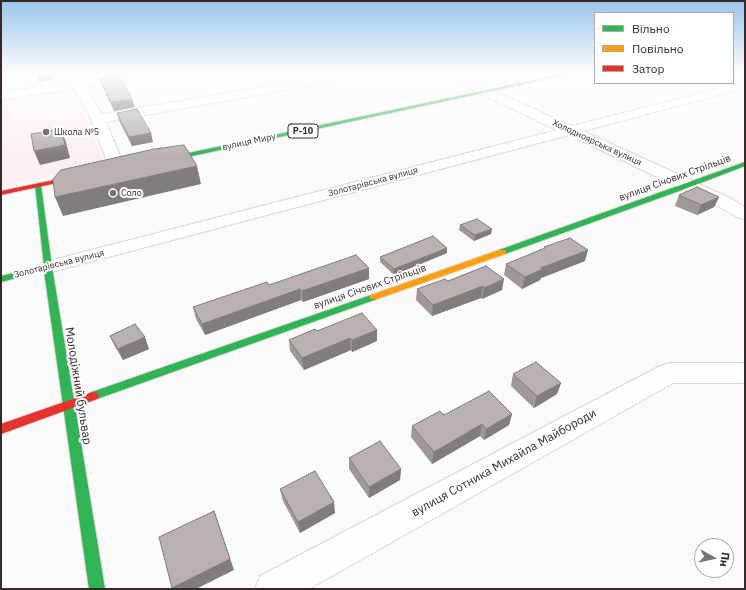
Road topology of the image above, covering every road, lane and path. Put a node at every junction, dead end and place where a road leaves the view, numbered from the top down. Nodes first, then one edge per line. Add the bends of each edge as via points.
1 (89, 102) edge
2 (200, 102) edge
3 (442, 102) edge
4 (508, 102) edge
5 (682, 102) edge
6 (98, 119) junction
7 (571, 131) junction
8 (148, 163) edge
9 (745, 164) edge
10 (118, 170) edge
11 (96, 174) edge
12 (38, 185) junction
13 (688, 186) junction
14 (1, 193) edge
15 (745, 214) edge
16 (48, 267) junction
17 (1, 279) edge
18 (745, 372) edge
19 (69, 404) junction
20 (1, 429) edge
21 (97, 589) edge
22 (273, 589) edge

1 - 6 street
2 - 6 street
3 - 8 main road, вулиця Миру / Р-10
4 - 7 street, Холодноярська вулиця
5 - 7 street, Золотарівська вулиця
6 - 10 street
7 - 13 street, Холодноярська вулиця
7 - 16 street, Золотарівська вулиця
9 - 13 main road, вулиця Січових Стрільців
11 - 12 main road
12 - 14 main road
12 - 16 main road, Молодіжний бульвар
13 - 15 street, Холодноярська вулиця
13 - 19 main road, вулиця Січових Стрільців
16 - 17 main road, Золотарівська вулиця
16 - 19 main road, Молодіжний бульвар
18 - 22 street, вулиця Сотника Михайла Майбороди via 669,373
19 - 20 main road, вулиця Січових Стрільців
19 - 21 main road, Молодіжний бульвар

